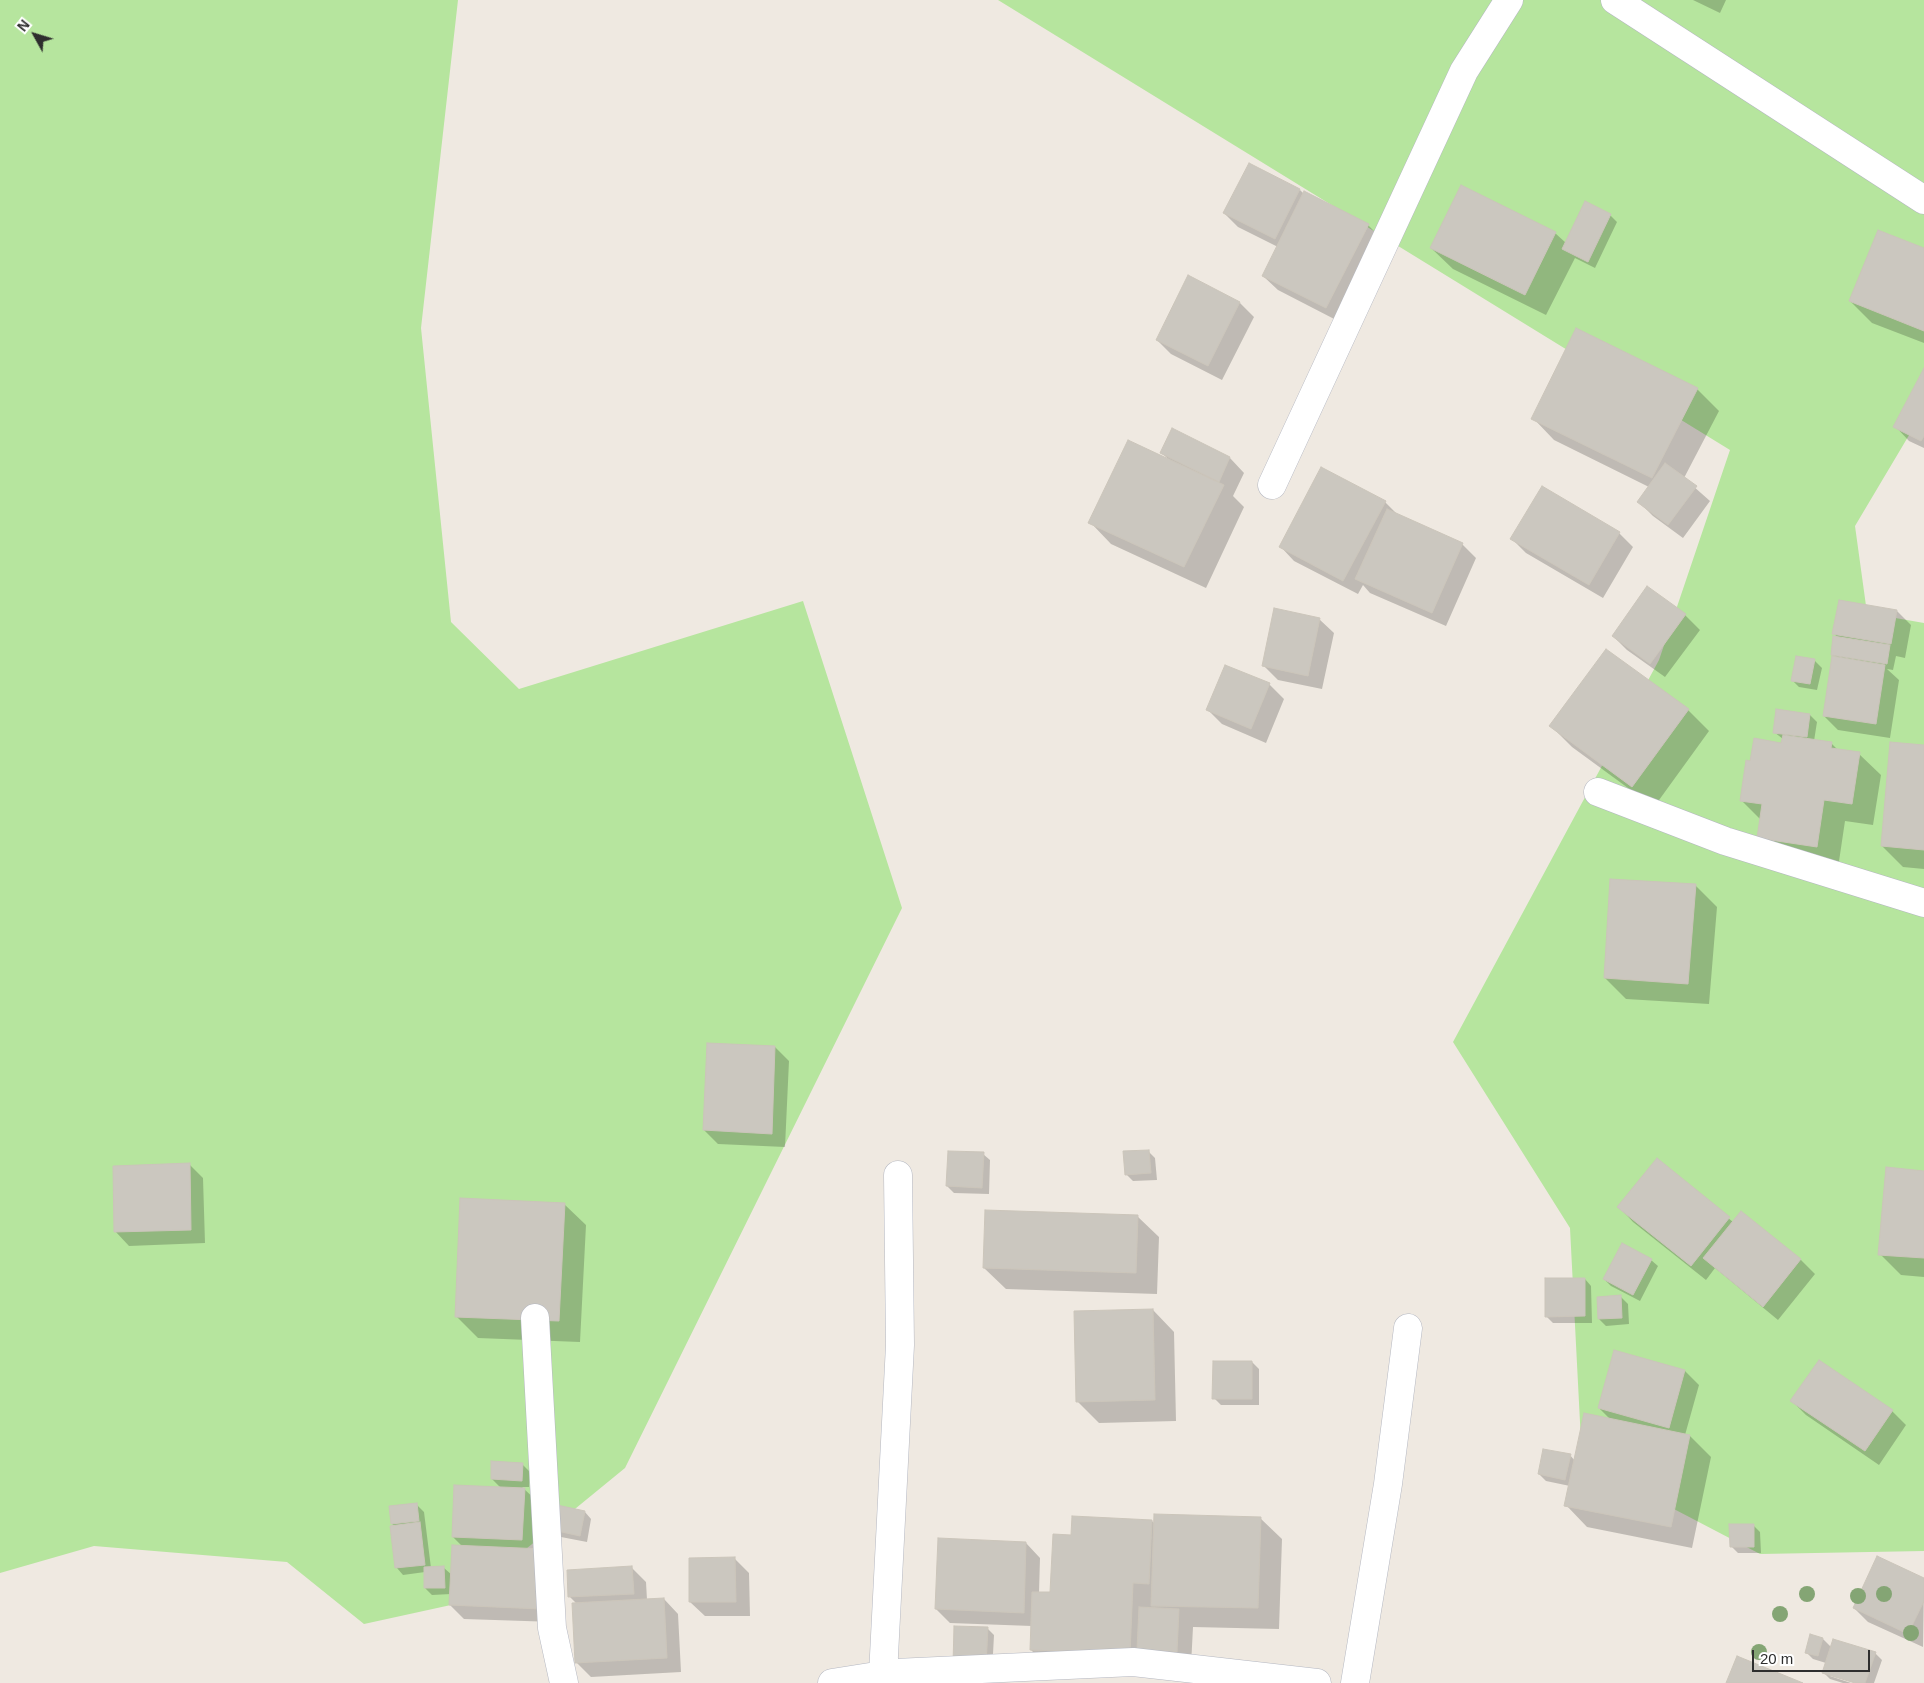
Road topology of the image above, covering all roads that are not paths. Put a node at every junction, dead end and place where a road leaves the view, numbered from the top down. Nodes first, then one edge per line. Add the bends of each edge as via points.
1 (1509, 0) edge
2 (1615, 0) edge
3 (1924, 200) edge
4 (1272, 485) dead end
5 (1598, 792) dead end
6 (1924, 903) edge
7 (898, 1175) dead end
8 (535, 1318) dead end
9 (1408, 1328) dead end
10 (883, 1675) junction
11 (564, 1683) edge
12 (832, 1683) edge
13 (1317, 1683) edge
14 (1355, 1683) edge

1 - 4 street via 1464,71
2 - 3 street
5 - 6 street via 1725,840
7 - 10 street via 900,1345
8 - 11 street via 552,1628
9 - 14 street via 1388,1484
10 - 12 street
10 - 13 street via 1133,1662

